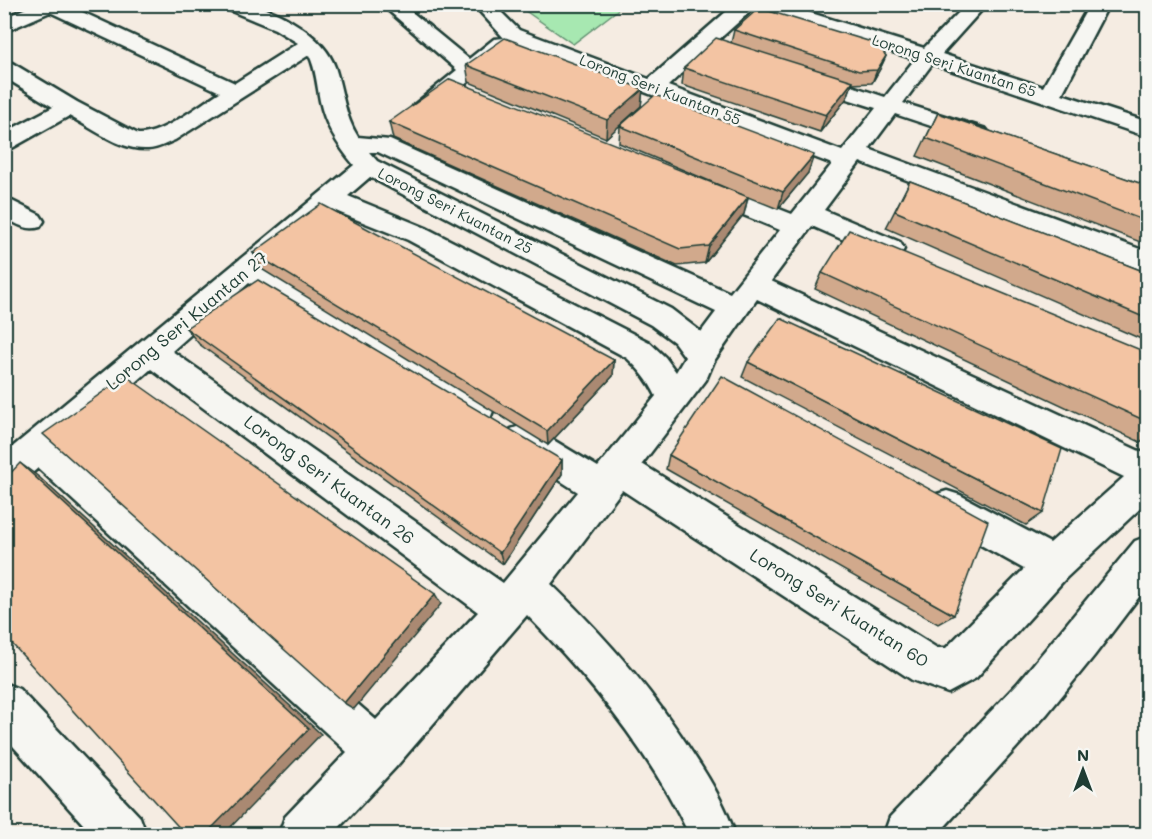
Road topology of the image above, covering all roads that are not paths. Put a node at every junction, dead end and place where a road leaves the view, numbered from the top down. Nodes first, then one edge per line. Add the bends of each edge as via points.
1 (231, 4) edge
2 (390, 4) edge
3 (747, 4) edge
4 (760, 4) edge
5 (804, 4) edge
6 (1100, 4) edge
7 (51, 5) edge
8 (487, 6) edge
9 (949, 8) dead end
10 (264, 9) edge
11 (973, 9) edge
12 (4, 26) edge
13 (512, 34) junction
14 (311, 44) junction
15 (702, 45) junction
16 (933, 51) junction
17 (767, 66) edge
18 (470, 70) junction
19 (789, 73) edge
20 (8, 74) edge
21 (653, 87) junction
22 (235, 91) junction
23 (1048, 97) junction
24 (890, 105) junction
25 (69, 107) junction
26 (1148, 130) edge
27 (382, 141) junction
28 (1002, 142) edge
29 (4, 143) edge
30 (852, 157) junction
31 (690, 183) edge
32 (331, 198) junction
33 (4, 205) edge
34 (31, 221) dead end
35 (804, 221) junction
36 (918, 261) edge
37 (1148, 263) edge
38 (248, 269) junction
39 (744, 297) junction
40 (150, 352) junction
41 (697, 364) junction
42 (727, 388) edge
43 (673, 398) junction
44 (39, 447) junction
45 (1148, 472) edge
46 (4, 476) edge
47 (611, 478) junction
48 (1148, 478) edge
49 (916, 490) edge
50 (1148, 554) edge
51 (1053, 565) junction
52 (516, 597) junction
53 (4, 704) edge
54 (379, 752) junction
55 (123, 834) edge
56 (302, 834) edge
57 (712, 834) edge
58 (907, 834) edge

1 - 10 street
2 - 18 street
3 - 15 street
4 - 16 street, Lorong Seri Kuantan 65
5 - 16 street
6 - 23 street
7 - 12 street
7 - 22 street
8 - 13 street, Lorong Seri Kuantan 55
9 - 11 street
10 - 14 street
11 - 16 street
13 - 18 street, Lorong Seri Kuantan 27
13 - 21 street, Lorong Seri Kuantan 55
14 - 22 street
14 - 27 street via 328,78 334,111
15 - 17 street
15 - 21 street
16 - 23 street, Lorong Seri Kuantan 65
16 - 24 street
18 - 27 street, Lorong Seri Kuantan 27 via 461,90
19 - 24 street
20 - 25 street
21 - 30 street, Lorong Seri Kuantan 55
22 - 25 street via 166,135 148,141 132,140
23 - 26 street, Lorong Seri Kuantan 65
24 - 28 street
24 - 30 street
25 - 29 street
27 - 32 street, Lorong Seri Kuantan 27
27 - 39 street
27 - 41 street, Lorong Seri Kuantan 25 via 687,335 695,343
30 - 35 street
30 - 37 street, Lorong Seri Kuantan 55
31 - 35 street
32 - 38 street, Lorong Seri Kuantan 27
32 - 43 street via 417,234 638,350 662,374
33 - 34 street
35 - 36 street
35 - 39 street
38 - 40 street, Lorong Seri Kuantan 27
38 - 47 street
39 - 41 street
39 - 45 street
40 - 44 street, Lorong Seri Kuantan 27
40 - 52 street, Lorong Seri Kuantan 26
41 - 42 street
41 - 43 street
43 - 47 street
44 - 46 street, Lorong Seri Kuantan 27
44 - 54 street
47 - 51 street, Lorong Seri Kuantan 60 via 927,665 948,672 962,663
47 - 52 street
48 - 51 street, Lorong Seri Kuantan 60
49 - 51 street
50 - 58 street via 1032,699
52 - 54 street
52 - 57 street, Lorong Seri Kuantan 26 via 570,629 664,746
53 - 55 street
54 - 56 street

